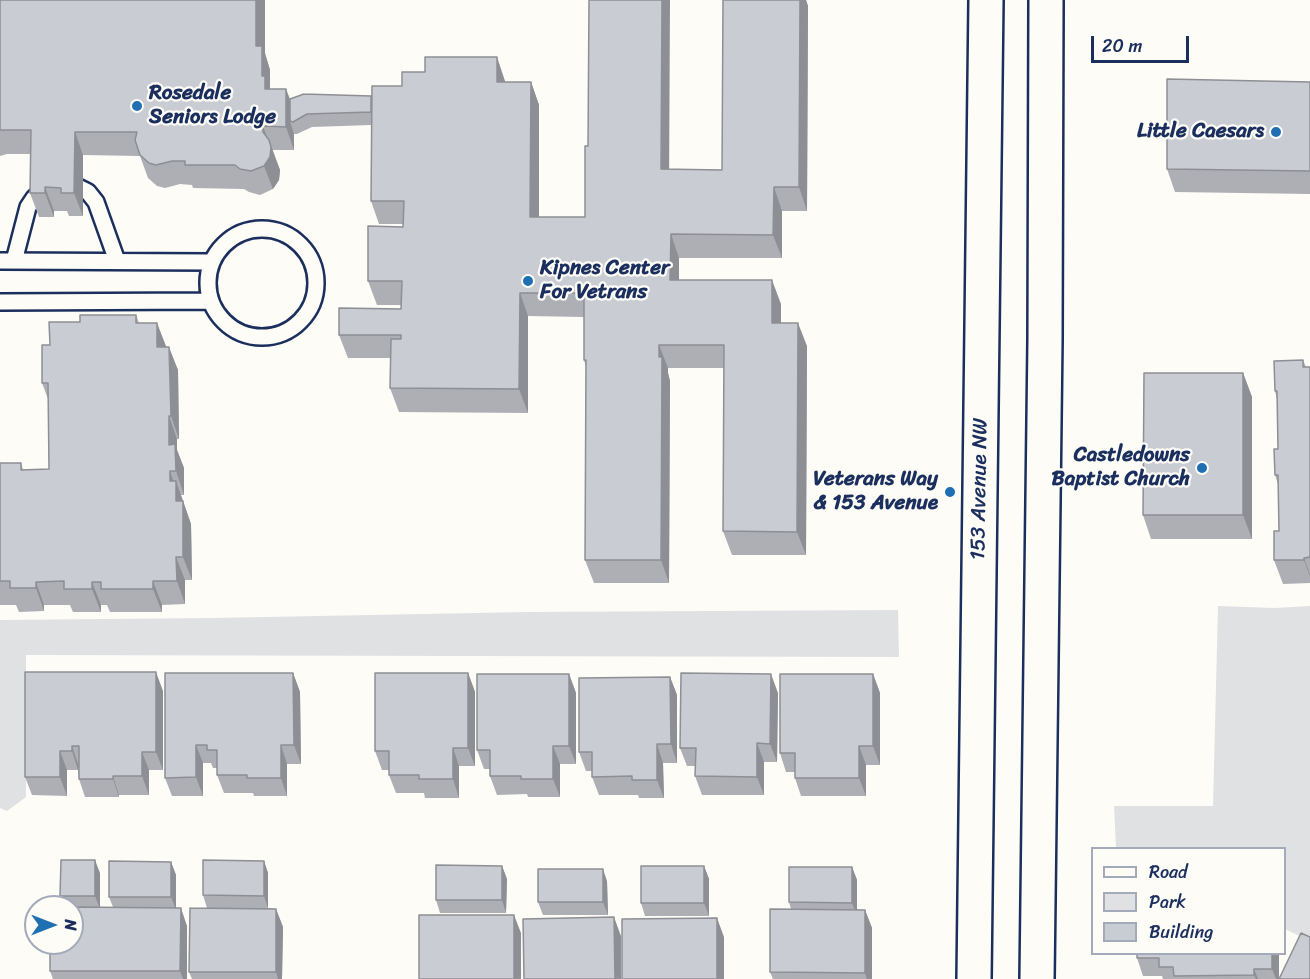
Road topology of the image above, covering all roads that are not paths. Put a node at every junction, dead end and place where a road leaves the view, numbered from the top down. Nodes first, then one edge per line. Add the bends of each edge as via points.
1 (986, 0) edge
2 (1046, 0) edge
3 (7, 261) edge
4 (117, 261) junction
5 (212, 262) junction
6 (210, 301) junction
7 (0, 302) edge
8 (974, 979) edge
9 (1037, 979) edge

1 - 8 main road, 153 Avenue NW
2 - 9 main road
3 - 4 lane
3 - 4 lane via 34,198 42,190 64,184 88,192 96,202
4 - 5 lane
5 - 6 lane
5 - 6 lane via 221,247 235,236 269,229 300,244 316,275 316,292 301,322 272,337 240,334 217,315
6 - 7 lane

